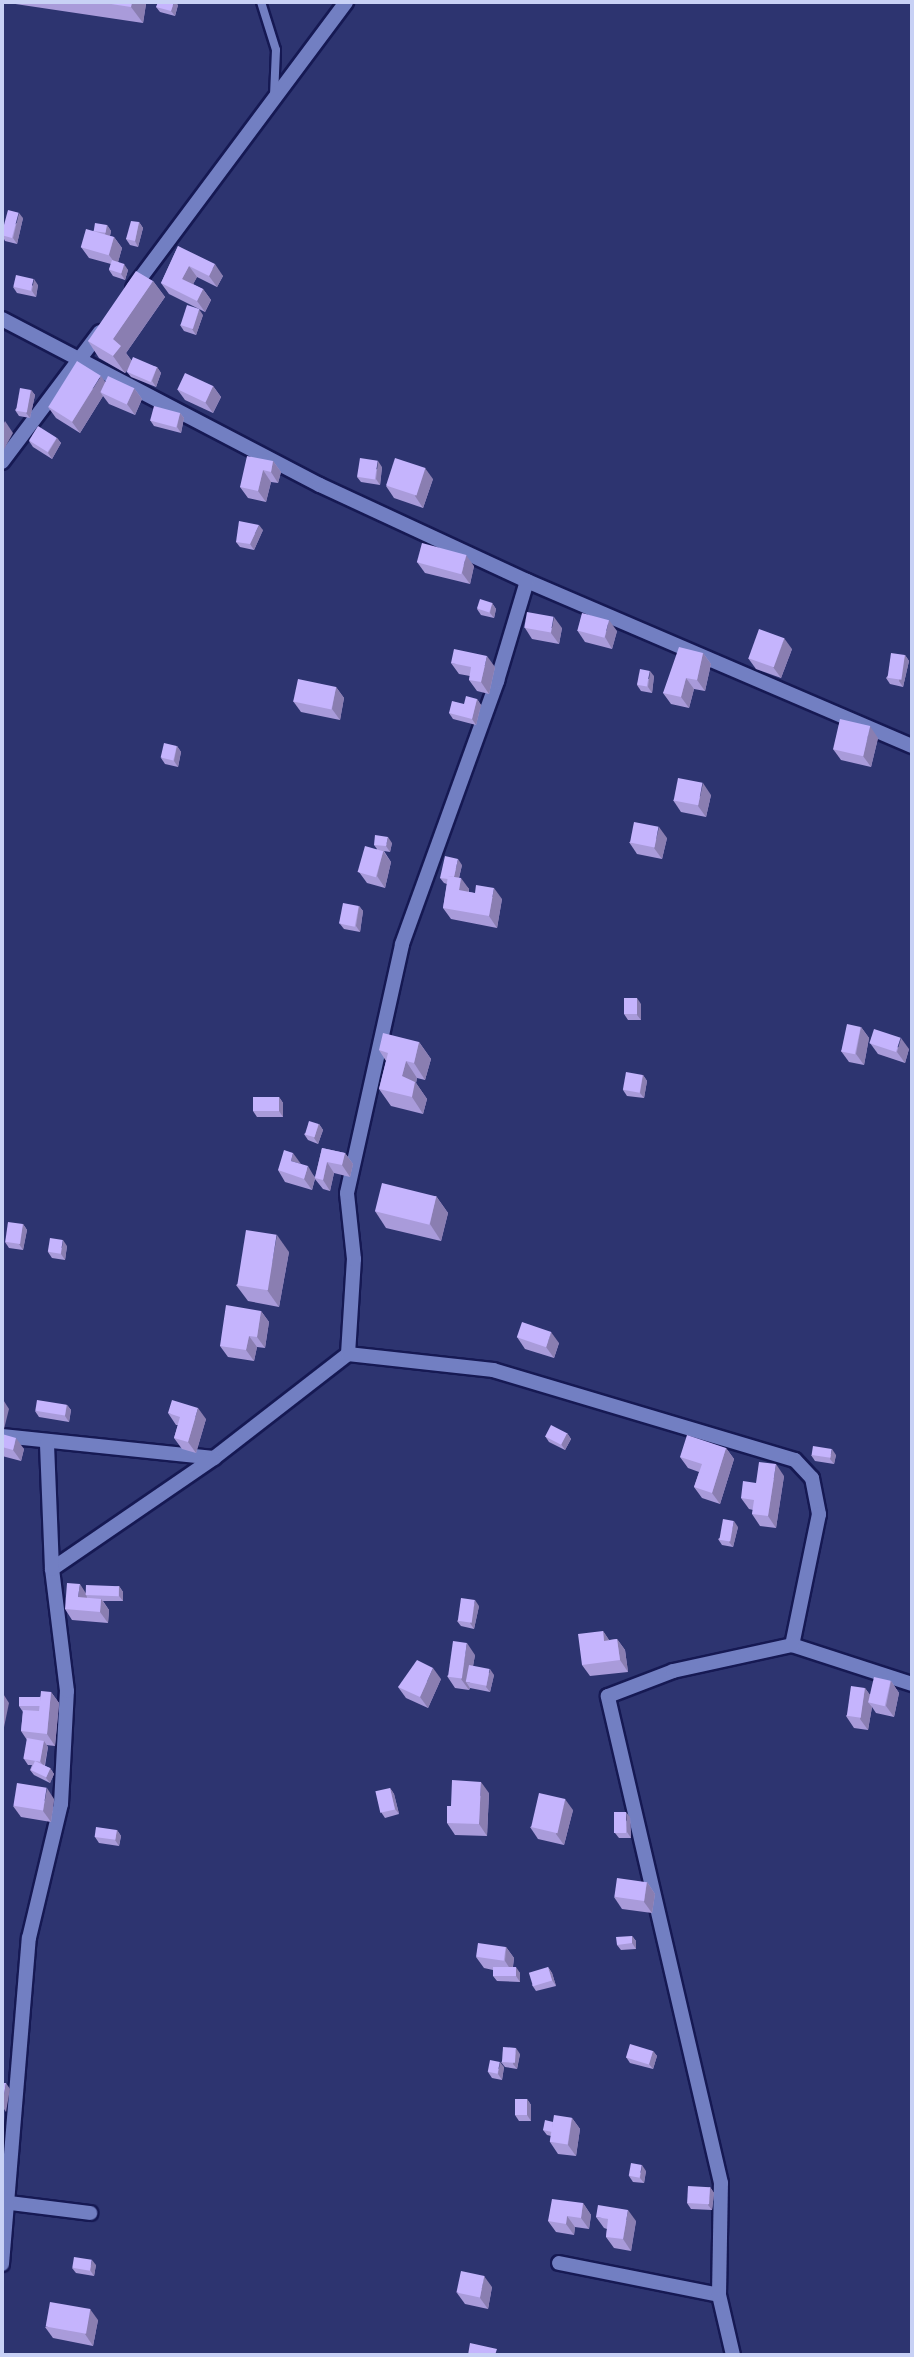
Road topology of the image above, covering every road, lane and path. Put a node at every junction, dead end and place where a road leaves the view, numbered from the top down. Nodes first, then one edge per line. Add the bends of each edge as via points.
1 (261, 2) edge
2 (345, 2) edge
3 (274, 100) junction
4 (123, 302) edge
5 (2, 319) edge
6 (106, 324) edge
7 (81, 357) junction
8 (2, 462) edge
9 (527, 581) junction
10 (912, 746) edge
11 (348, 1354) junction
12 (2, 1436) edge
13 (47, 1444) junction
14 (214, 1458) junction
15 (52, 1569) junction
16 (792, 1644) junction
17 (912, 1684) edge
18 (4, 2203) edge
19 (90, 2213) dead end
20 (559, 2263) dead end
21 (2, 2264) edge
22 (719, 2295) junction
23 (733, 2355) edge

1 - 3 lane via 276,50
2 - 3 street
3 - 4 street
5 - 7 street
6 - 7 street
7 - 8 street
7 - 9 street via 320,485
9 - 10 street
9 - 11 street via 497,681 402,944 347,1194 354,1259
11 - 14 street
11 - 16 street via 493,1370 795,1460 812,1478 819,1514
12 - 13 street
13 - 14 street
13 - 15 street
14 - 15 street
15 - 18 street via 66,1691 61,1804 29,1938
16 - 17 street
16 - 22 street via 673,1671 608,1696 721,2183
18 - 19 street
18 - 21 street
20 - 22 street
22 - 23 street

